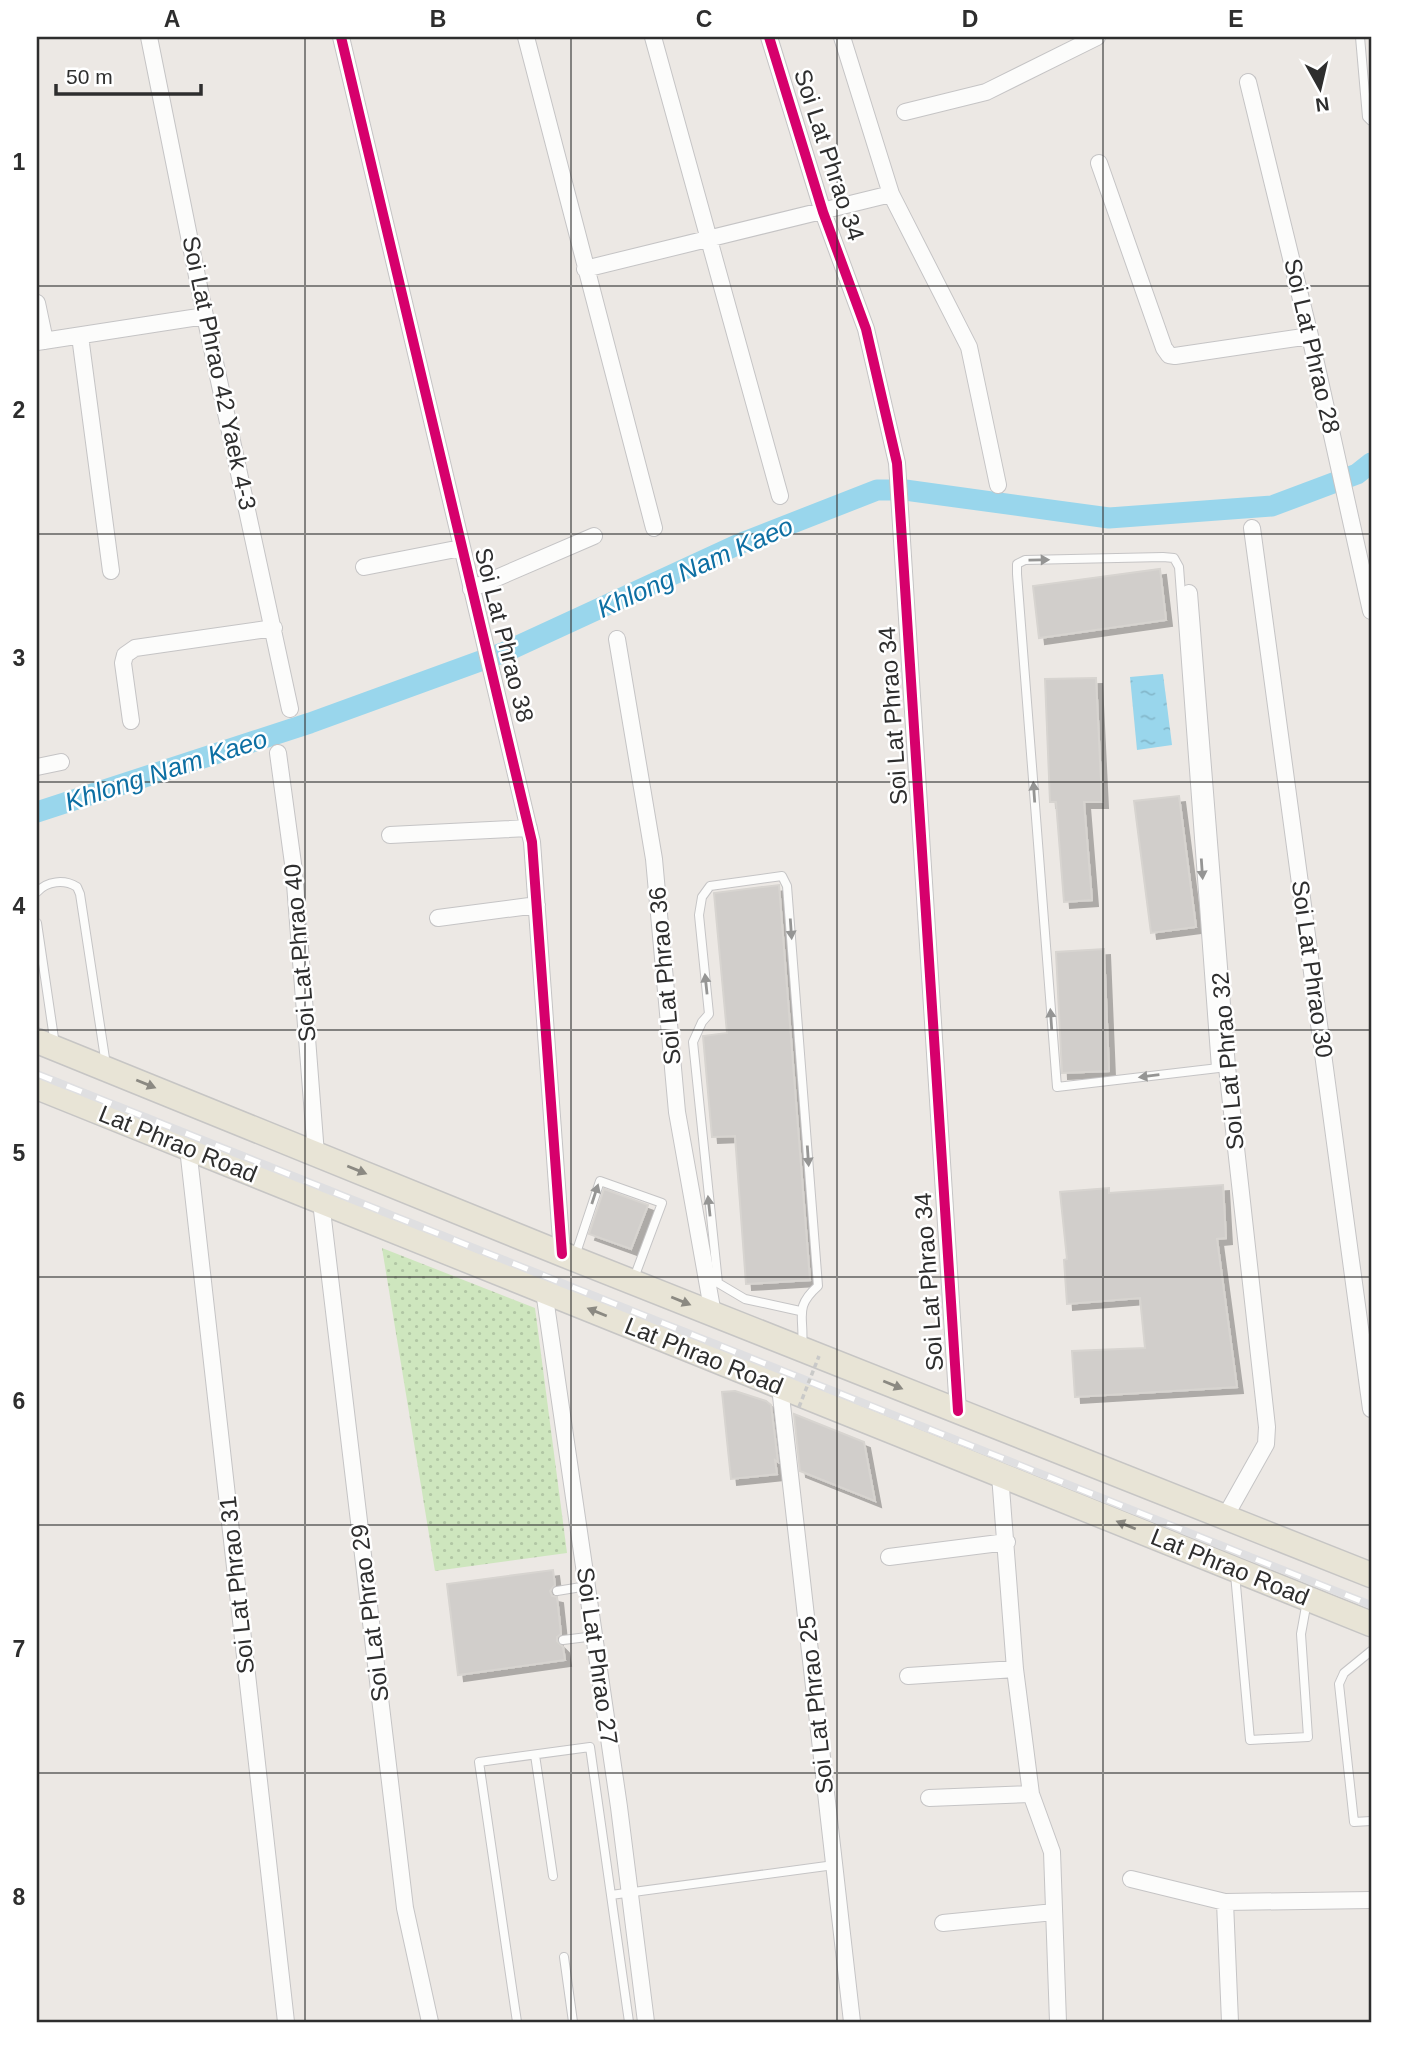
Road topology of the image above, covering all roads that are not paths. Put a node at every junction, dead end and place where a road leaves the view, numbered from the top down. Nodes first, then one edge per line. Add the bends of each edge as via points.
1 (149, 37) edge
2 (341, 37) edge
3 (526, 37) edge
4 (653, 37) edge
5 (769, 37) edge
6 (842, 37) edge
7 (1360, 37) edge
8 (1088, 39) edge
9 (1248, 82) dead end
10 (905, 111) dead end
11 (1371, 121) edge
12 (1099, 163) dead end
13 (891, 194) junction
14 (823, 212) junction
15 (708, 240) junction
16 (585, 269) junction
17 (37, 303) edge
18 (205, 316) junction
19 (80, 336) junction
20 (1310, 336) junction
21 (41, 342) edge
22 (998, 485) dead end
23 (780, 496) dead end
24 (654, 528) dead end
25 (1252, 528) dead end
26 (594, 536) dead end
27 (461, 548) junction
28 (364, 567) dead end
29 (111, 571) dead end
30 (471, 589) junction
31 (1189, 593) dead end
32 (1371, 611) edge
33 (274, 628) junction
34 (617, 639) dead end
35 (290, 709) dead end
36 (131, 721) dead end
37 (278, 753) dead end
38 (61, 762) dead end
39 (37, 767) edge
40 (529, 828) junction
41 (390, 835) dead end
42 (37, 892) edge
43 (537, 905) junction
44 (438, 918) dead end
45 (37, 923) edge
46 (46, 1045) edge
47 (106, 1068) junction
48 (1222, 1068) junction
49 (37, 1087) edge
50 (188, 1148) junction
51 (316, 1154) junction
52 (321, 1202) junction
53 (568, 1256) junction
54 (633, 1282) junction
55 (544, 1291) junction
56 (800, 1311) junction
57 (713, 1314) junction
58 (811, 1353) junction
59 (780, 1387) junction
60 (1371, 1409) edge
61 (958, 1411) junction
62 (1000, 1475) junction
63 (1224, 1517) junction
64 (1007, 1542) junction
65 (889, 1556) dead end
66 (1234, 1568) junction
67 (1371, 1575) edge
68 (587, 1586) junction
69 (557, 1591) dead end
70 (1308, 1598) junction
71 (1371, 1624) edge
72 (594, 1636) junction
73 (563, 1640) dead end
74 (1371, 1651) edge
75 (1015, 1669) junction
76 (908, 1676) dead end
77 (535, 1755) junction
78 (1031, 1794) junction
79 (929, 1798) dead end
80 (1371, 1821) edge
81 (834, 1865) junction
82 (552, 1876) dead end
83 (1131, 1879) dead end
84 (629, 1893) junction
85 (611, 1895) junction
86 (1371, 1900) edge
87 (1225, 1902) junction
88 (1054, 1912) junction
89 (943, 1923) dead end
90 (564, 1957) dead end
91 (286, 2022) edge
92 (430, 2022) edge
93 (517, 2022) edge
94 (573, 2022) edge
95 (629, 2022) edge
96 (646, 2022) edge
97 (852, 2022) edge
98 (1058, 2022) edge
99 (1230, 2022) edge

1 - 18 street, Soi Lat Phrao 42 Yaek 4-3
2 - 27 street, Soi Lat Phrao 38
3 - 16 street
4 - 15 street
5 - 14 street, Soi Lat Phrao 34
6 - 13 street
7 - 11 lane
8 - 10 street via 986,92
9 - 20 street, Soi Lat Phrao 28
12 - 20 street via 1168,355
13 - 14 street
13 - 22 street via 969,347
14 - 15 street
14 - 61 street, Soi Lat Phrao 34 via 866,329 897,463
15 - 16 street
15 - 23 street
16 - 24 street
17 - 21 street
18 - 19 street
18 - 33 street, Soi Lat Phrao 42 Yaek 4-3
19 - 21 street
19 - 29 street
20 - 32 street, Soi Lat Phrao 28
25 - 60 street, Soi Lat Phrao 30
26 - 30 street
27 - 28 street
27 - 30 street, Soi Lat Phrao 38
30 - 40 street, Soi Lat Phrao 38
31 - 48 street, Soi Lat Phrao 32
33 - 35 street, Soi Lat Phrao 42 Yaek 4-3
33 - 36 street via 135,648 123,663
34 - 57 street, Soi Lat Phrao 36 via 654,859 677,1112
37 - 51 street, Soi Lat Phrao 40 via 294,871
38 - 39 street
40 - 41 street
40 - 43 street, Soi Lat Phrao 38
42 - 47 lane via 61,881 76,887 80,894
43 - 44 street
43 - 53 street, Soi Lat Phrao 38
45 - 46 lane
46 - 47 main road, Lat Phrao Road
47 -> 51 main road, Lat Phrao Road
48 -> 48 lane via 1056,1087 1017,574 1017,564 1025,560 1163,557 1174,558 1179,567
48 - 63 street, Soi Lat Phrao 32 via 1267,1427 1266,1444
49 - 50 main road, Lat Phrao Road
50 - 52 main road, Lat Phrao Road
50 - 91 street, Soi Lat Phrao 31
51 -> 53 main road, Lat Phrao Road
52 - 55 main road, Lat Phrao Road
52 - 92 street, Soi Lat Phrao 29 via 405,1908
53 - 54 main road, Lat Phrao Road
53 -> 54 lane via 600,1181 662,1203
54 -> 57 main road, Lat Phrao Road
59 -> 55 main road, Lat Phrao Road
55 - 68 street, Soi Lat Phrao 27
56 -> 56 lane via 745,1299 718,1283 692,1042 709,1014 699,915 702,897 710,886 782,876 787,886 818,1286 806,1296
56 - 58 lane
57 - 58 main road, Lat Phrao Road
58 -> 61 main road, Lat Phrao Road
59 - 62 main road, Lat Phrao Road
59 - 81 street, Soi Lat Phrao 25
61 - 63 main road, Lat Phrao Road
62 - 64 street
66 -> 62 main road, Lat Phrao Road
63 - 67 main road, Lat Phrao Road
64 - 65 street
64 - 75 street
66 - 70 main road, Lat Phrao Road
66 - 70 lane via 1250,1740 1308,1737 1301,1634
68 - 69 lane
68 - 72 street, Soi Lat Phrao 27
70 - 71 main road, Lat Phrao Road
72 - 73 lane
72 - 84 street, Soi Lat Phrao 27
74 - 80 lane via 1344,1673 1339,1684 1354,1822
75 - 76 street
75 - 78 street
77 - 82 lane
77 - 85 lane via 590,1747
77 - 93 lane via 479,1762
78 - 79 street
78 - 88 street via 1052,1852
81 - 84 lane
81 - 97 street, Soi Lat Phrao 25
83 - 87 street
84 - 85 lane
84 - 96 street, Soi Lat Phrao 27
85 - 95 lane
86 - 87 street
87 - 99 street
88 - 89 street
88 - 98 street
90 - 94 lane

